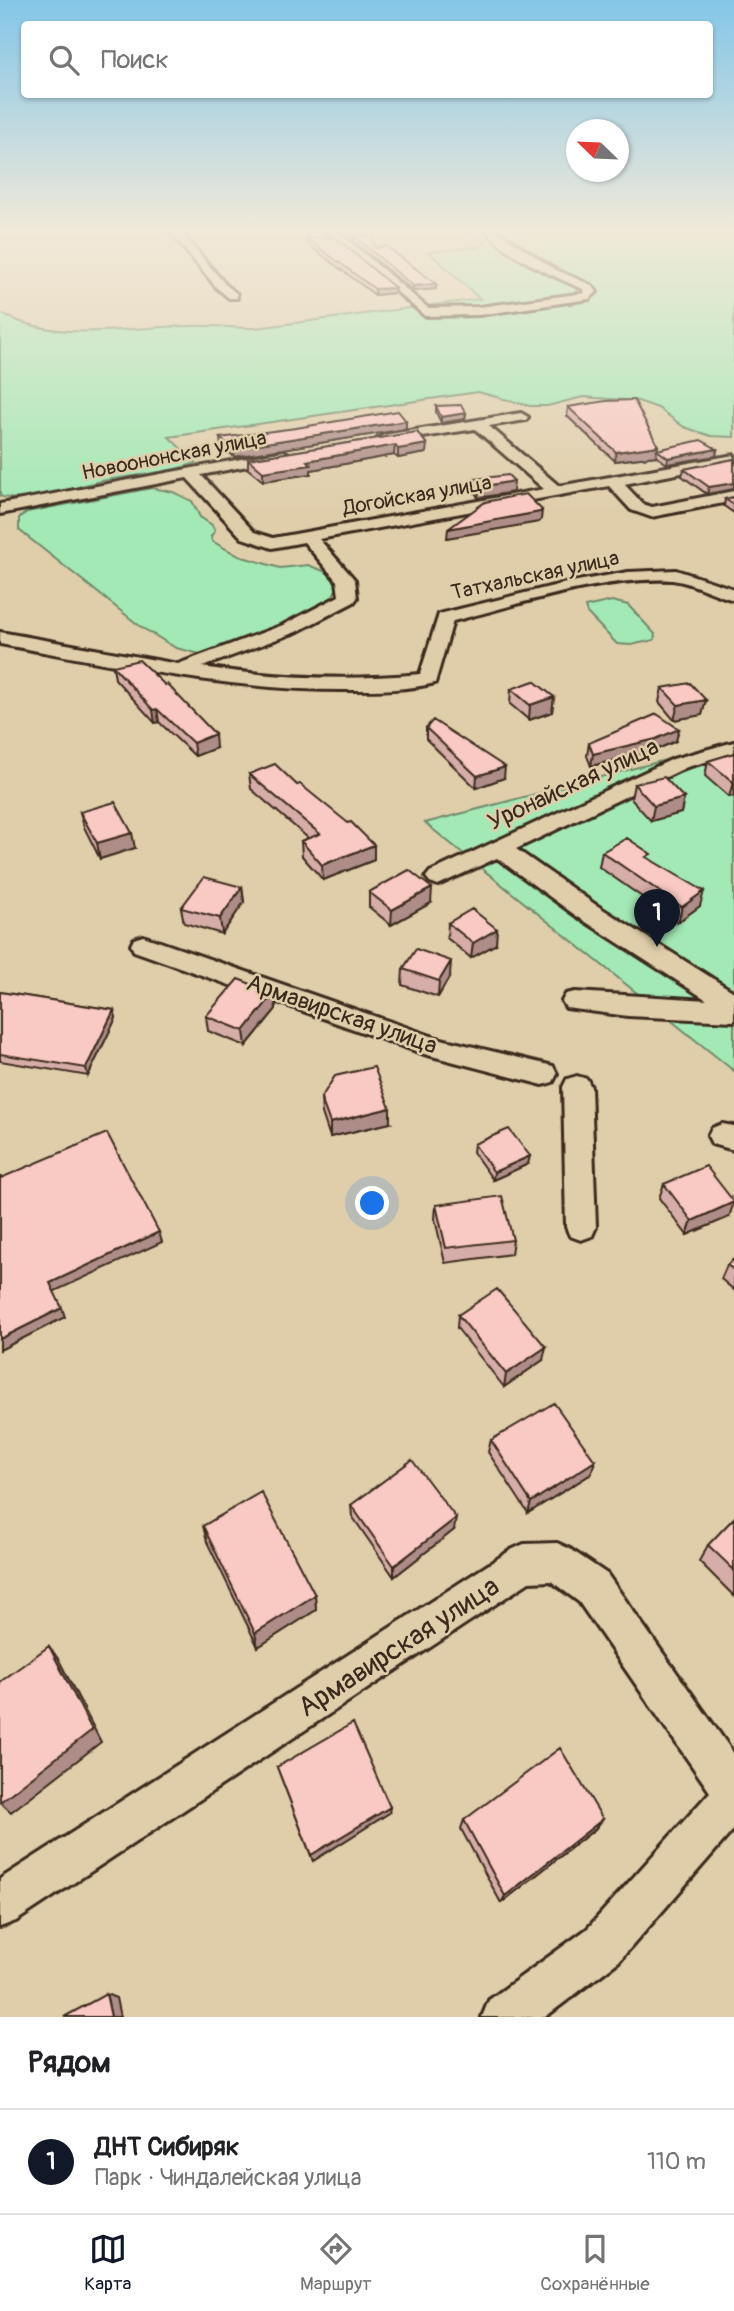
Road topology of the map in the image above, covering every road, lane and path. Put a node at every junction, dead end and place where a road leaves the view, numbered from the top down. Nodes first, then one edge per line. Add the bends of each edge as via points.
1 (521, 417) dead end
2 (477, 423) junction
3 (371, 441) edge
4 (304, 452) edge
5 (734, 459) edge
6 (190, 472) junction
7 (612, 480) junction
8 (555, 491) junction
9 (734, 496) edge
10 (0, 509) edge
11 (308, 537) junction
12 (272, 543) joint
13 (734, 595) edge
14 (0, 638) edge
15 (180, 669) junction
16 (734, 748) edge
17 (498, 848) junction
18 (438, 877) dead end
19 (143, 945) dead end
20 (730, 998) edge
21 (575, 1001) dead end
22 (543, 1074) dead end
23 (577, 1087) dead end
24 (582, 1227) dead end
25 (734, 1790) edge
26 (734, 1797) edge
27 (0, 1905) edge
28 (506, 2017) edge

1 - 2 street
2 - 3 street
2 - 8 street
4 - 6 street, Новоононская улица
5 - 7 street, Догойская улица
6 - 10 street, Новоононская улица
6 - 12 street via 248,535
7 - 8 street, Догойская улица
7 - 9 street via 637,507 651,512
8 - 11 street, Догойская улица
11 - 12 street, Догойская улица
11 - 15 street via 346,580 348,598 276,635
13 - 15 street, Татхальская улица via 676,576 628,577 444,618 428,679 385,686 295,683
14 - 15 street
16 - 17 street, Уронайская улица via 680,763
17 - 18 street, Уронайская улица
17 - 20 street via 584,909
19 - 22 street, Армавирская улица via 434,1047
20 - 21 street via 628,1006
23 - 24 street
25 - 27 street, Армавирская улица via 593,1588 557,1562 524,1563
26 - 28 street via 603,1945

